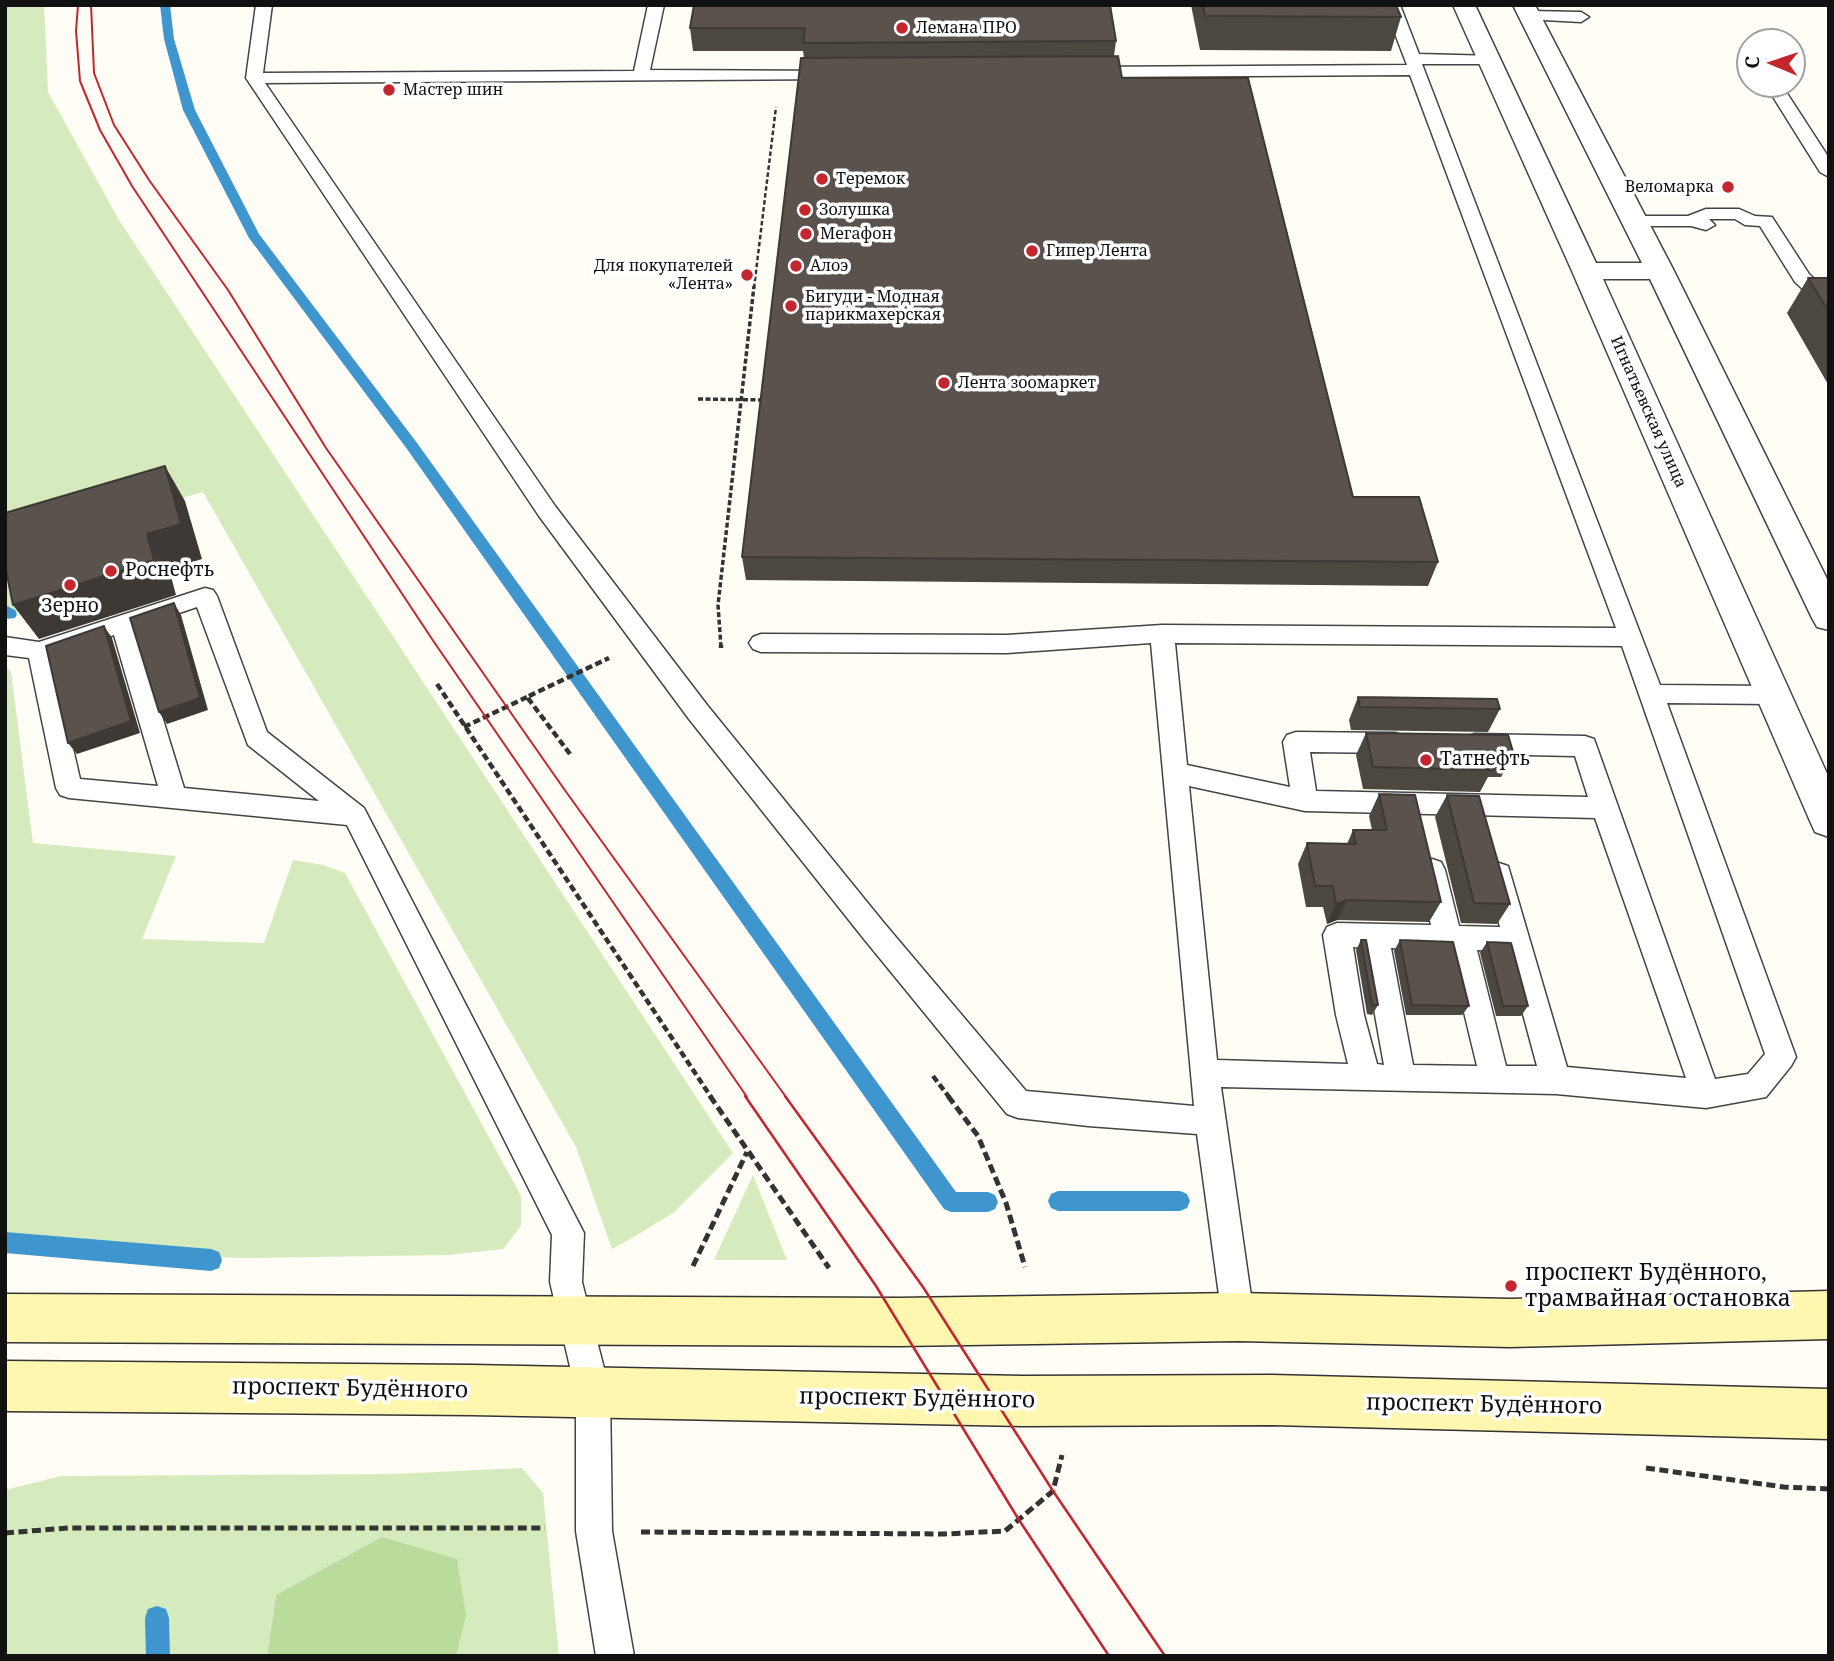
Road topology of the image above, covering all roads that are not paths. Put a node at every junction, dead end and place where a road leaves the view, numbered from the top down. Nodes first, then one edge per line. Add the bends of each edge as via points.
1 (264, 5) edge
2 (656, 5) edge
3 (1392, 5) edge
4 (1464, 5) edge
5 (1527, 11) edge
6 (1581, 17) dead end
7 (1489, 59) junction
8 (1416, 64) junction
9 (1072, 72) edge
10 (850, 74) edge
11 (641, 75) junction
12 (254, 78) junction
13 (1782, 98) edge
14 (1829, 172) edge
15 (1634, 221) junction
16 (1586, 271) junction
17 (1660, 271) junction
18 (1829, 292) edge
19 (1829, 618) edge
20 (122, 623) junction
21 (1162, 634) junction
22 (1631, 637) junction
23 (761, 643) dead end
24 (5, 646) edge
25 (39, 650) junction
26 (1651, 694) junction
27 (1773, 695) junction
28 (1422, 744) edge
29 (1450, 744) edge
30 (1175, 773) junction
31 (174, 797) junction
32 (1305, 801) junction
33 (1604, 808) junction
34 (355, 815) junction
35 (1829, 821) edge
36 (1422, 824) junction
37 (1486, 828) junction
38 (1375, 936) junction
39 (1454, 937) junction
40 (1517, 939) junction
41 (1204, 1073) junction
42 (1366, 1079) junction
43 (1401, 1079) junction
44 (1495, 1079) junction
45 (1556, 1080) junction
46 (1706, 1094) junction
47 (1210, 1121) junction
48 (1829, 1315) edge
49 (1238, 1317) junction
50 (5, 1318) edge
51 (575, 1319) junction
52 (5, 1386) edge
53 (593, 1392) junction
54 (1829, 1414) edge
55 (615, 1656) edge

1 - 12 lane
2 - 11 lane
3 - 8 lane
4 - 7 street, Игнатьевская улица
5 - 6 lane
5 - 15 street
7 - 8 lane
7 - 16 street, Игнатьевская улица
8 - 9 lane
8 - 22 lane
10 - 11 lane
11 - 12 lane
12 - 47 lane via 547,511 688,699 1018,1104
13 - 14 lane
15 - 17 street
15 - 18 lane via 1691,221 1714,228 1748,228 1751,221 1766,221 1802,278 1817,292
16 - 17 street
16 - 27 street, Игнатьевская улица
17 - 19 street
20 - 25 lane
20 - 31 lane
20 - 34 lane via 205,596 257,738
21 - 22 lane
21 - 23 lane via 1007,644
21 - 30 lane
22 - 26 lane
24 - 25 lane
25 - 31 lane via 69,788
26 - 27 lane
26 - 46 lane via 1781,1057 1756,1087
27 - 35 street, Игнатьевская улица
28 - 32 lane via 1296,742
29 - 33 lane via 1585,746
30 - 32 lane
30 - 41 lane
31 - 34 lane
32 - 36 lane
33 - 37 lane
33 - 46 lane
34 - 51 lane via 568,1233 566,1282
36 - 37 lane
36 - 39 lane
37 - 40 lane
38 - 39 lane
38 - 42 lane via 1337,935
38 - 43 lane
39 - 40 lane
39 - 44 lane
40 - 45 lane
41 - 42 lane
41 - 47 lane
42 - 43 lane
43 - 44 lane
44 - 45 lane
45 - 46 lane
47 - 49 lane
48 - 49 main road via 1510,1323
49 - 51 main road via 934,1322
50 - 51 main road
51 - 53 lane
52 - 53 main road, проспект Будённого
53 - 54 main road, проспект Будённого via 1023,1401 1286,1400
53 - 55 lane via 594,1531

